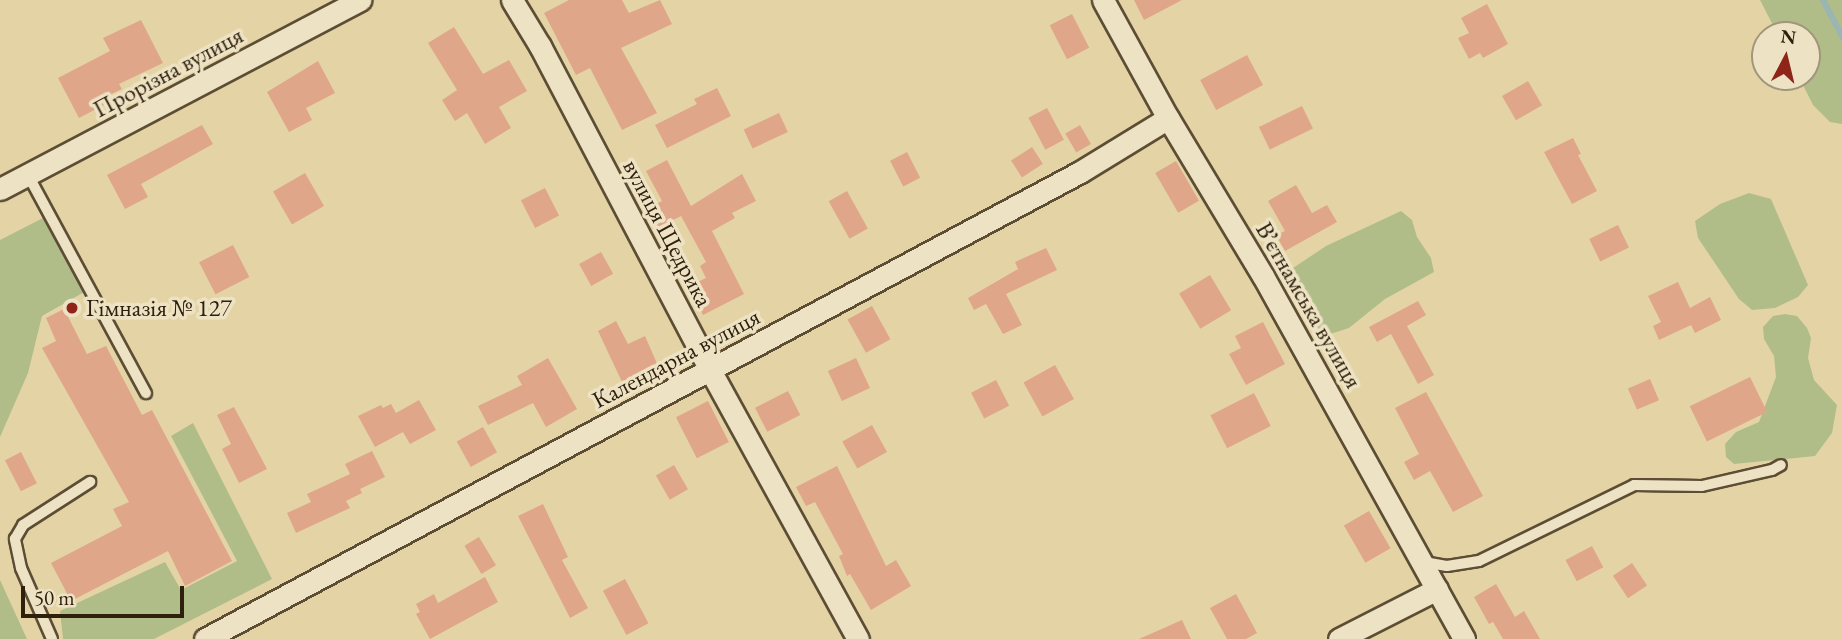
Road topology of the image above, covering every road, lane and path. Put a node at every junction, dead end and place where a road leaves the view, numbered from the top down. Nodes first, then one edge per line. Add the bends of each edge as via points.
1 (360, 0) edge
2 (512, 0) edge
3 (1103, 0) edge
4 (1168, 118) junction
5 (28, 175) junction
6 (0, 189) edge
7 (710, 370) junction
8 (146, 393) dead end
9 (1781, 465) dead end
10 (90, 482) dead end
11 (1424, 562) junction
12 (1437, 589) junction
13 (52, 639) edge
14 (205, 639) edge
15 (858, 639) edge
16 (1339, 639) edge
17 (1464, 639) edge

1 - 5 street, Прорізна вулиця
2 - 7 street, вулиця Щедрика
3 - 4 street, Вʼєтнамська вулиця
4 - 7 street, Календарна вулиця via 1080,172
4 - 11 street, Вʼєтнамська вулиця
5 - 6 street, Прорізна вулиця
5 - 8 lane
7 - 14 street, Календарна вулиця
7 - 15 street, вулиця Щедрика
9 - 11 lane via 1702,486 1634,485 1479,561 1447,566
10 - 13 lane via 23,526 15,539 21,568
11 - 12 street, Вʼєтнамська вулиця
12 - 16 street
12 - 17 street, Вʼєтнамська вулиця

